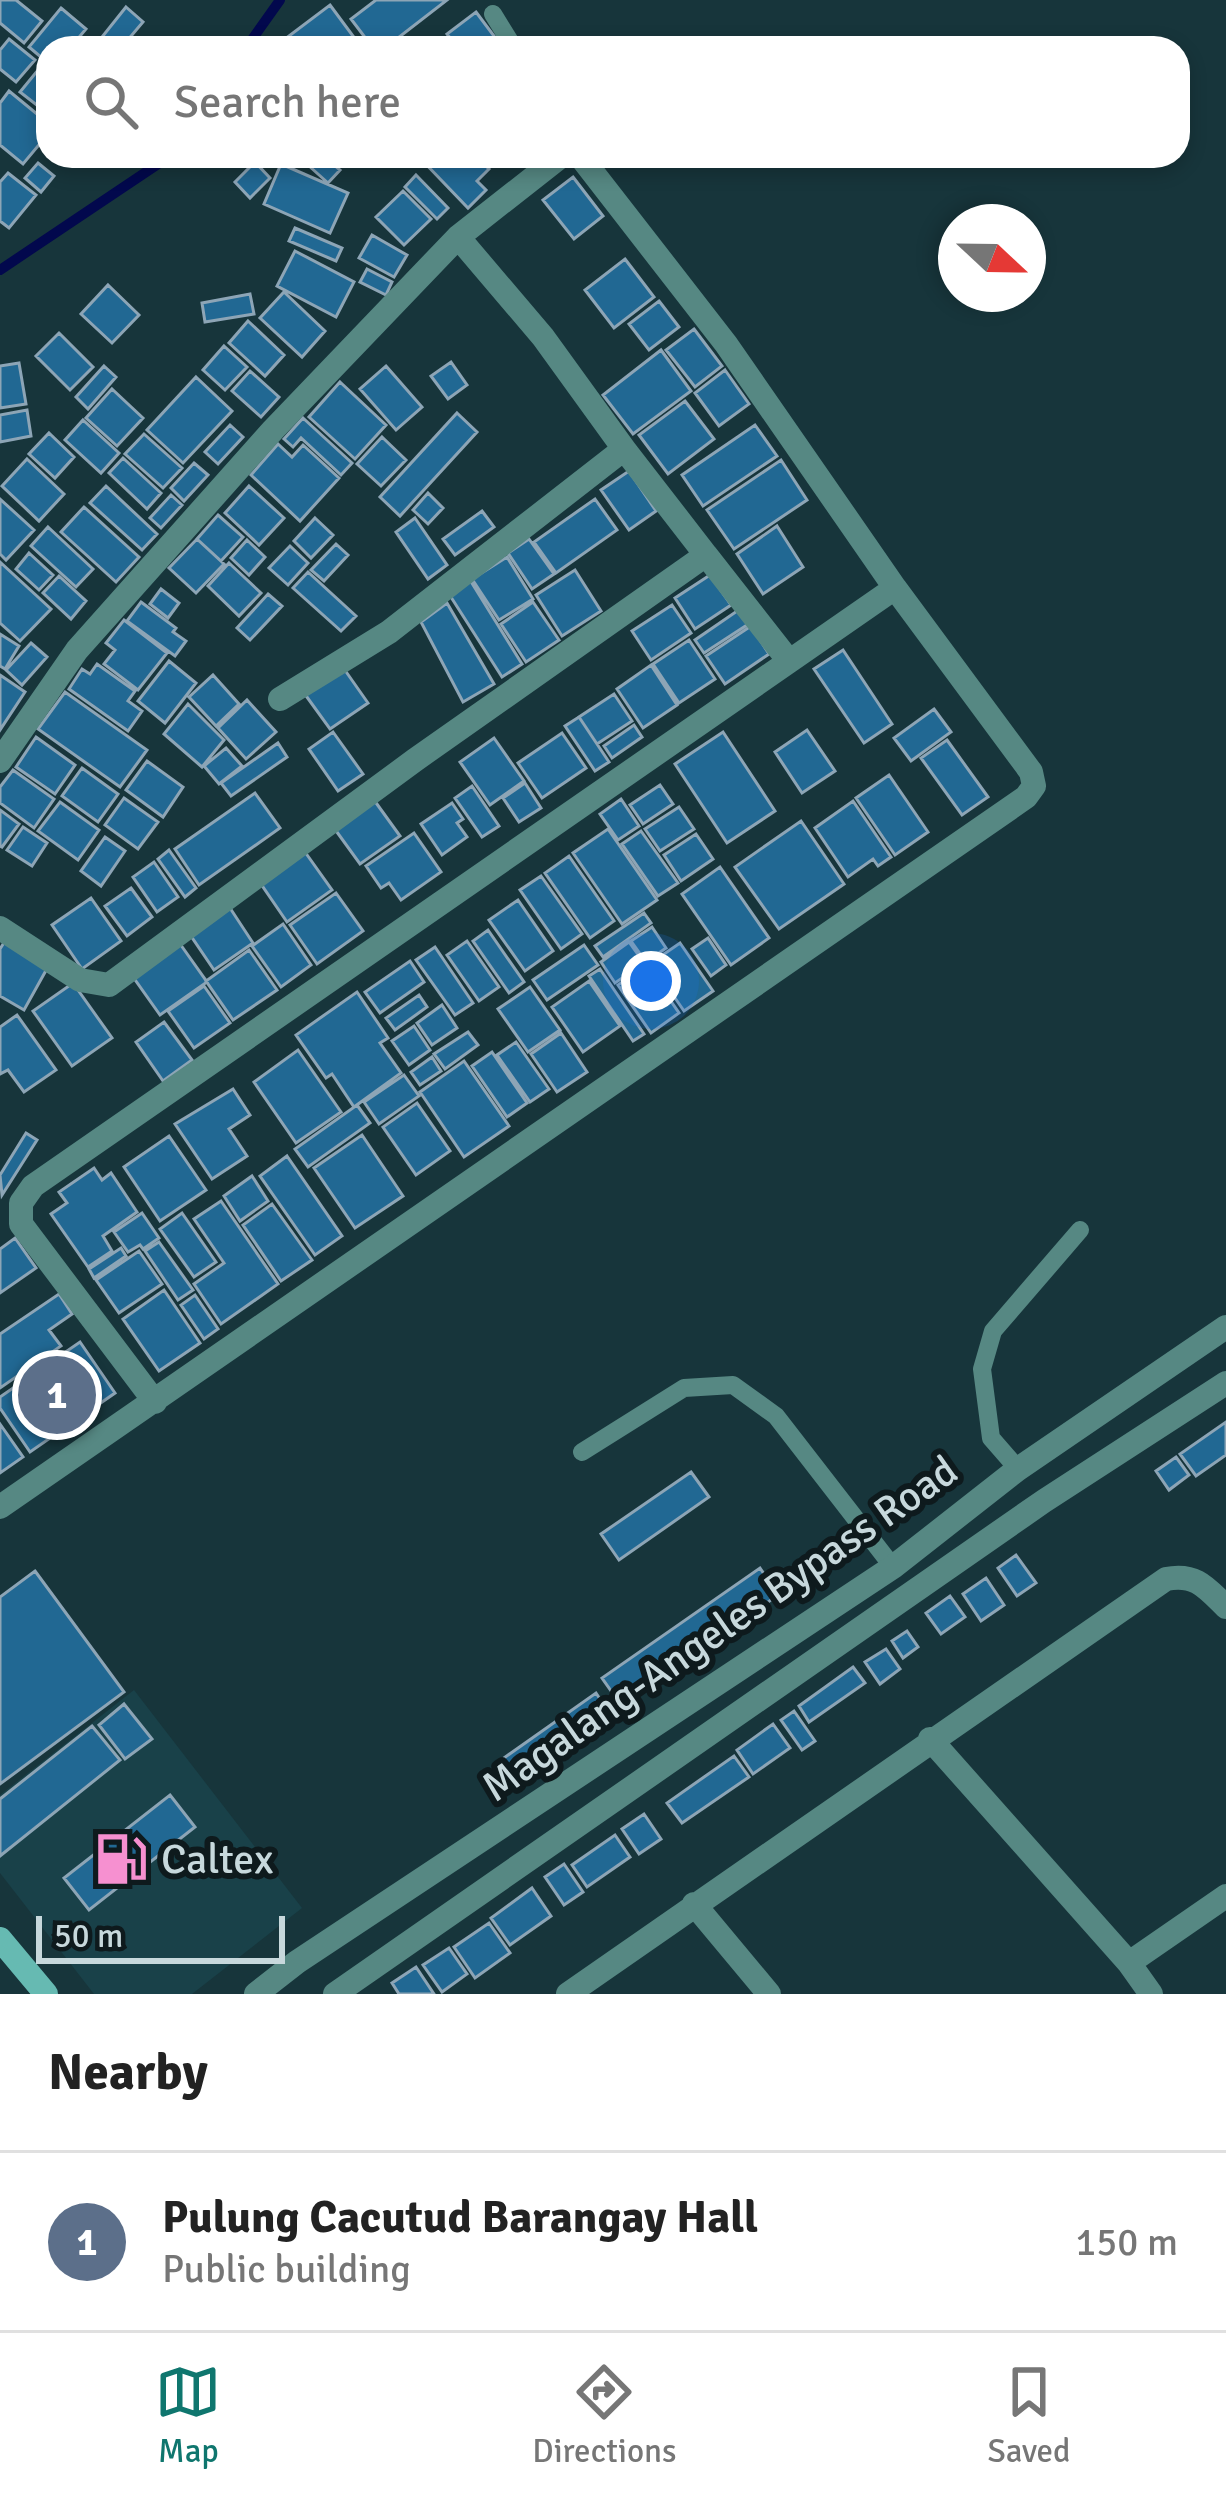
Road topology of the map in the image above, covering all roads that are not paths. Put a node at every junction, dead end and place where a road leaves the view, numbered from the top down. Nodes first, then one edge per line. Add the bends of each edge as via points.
1 (493, 14) dead end
2 (507, 36) edge
3 (546, 168) edge
4 (589, 168) edge
5 (458, 237) junction
6 (624, 449) junction
7 (706, 555) junction
8 (895, 588) junction
9 (789, 662) junction
10 (280, 699) dead end
11 (0, 760) edge
12 (0, 928) edge
13 (1080, 1230) dead end
14 (1226, 1327) edge
15 (1226, 1383) edge
16 (154, 1402) junction
17 (582, 1452) dead end
18 (1018, 1469) junction
19 (0, 1507) edge
20 (893, 1568) junction
21 (1226, 1607) edge
22 (930, 1739) junction
23 (1226, 1896) edge
24 (694, 1904) junction
25 (0, 1940) edge
26 (1129, 1963) junction
27 (46, 1994) edge
28 (256, 1994) edge
29 (334, 1994) edge
30 (568, 1994) edge
31 (769, 1994) edge
32 (1151, 1994) edge

1 - 2 lane
3 - 5 street
4 - 8 street via 726,344
5 - 6 street
5 - 11 street via 77,650
6 - 7 street
6 - 10 street via 389,632
7 - 9 street
7 - 12 street via 109,985 80,980
8 - 9 street
8 - 16 street via 1031,772 1026,797
9 - 16 street via 33,1186 21,1203 21,1224
13 - 18 lane via 993,1331 982,1369 991,1438
14 - 18 street, Magalang-Angeles Bypass Road
15 - 29 street, Magalang-Angeles Bypass Road
16 - 19 street
17 - 20 lane via 684,1388 734,1384 776,1415
18 - 20 street, Magalang-Angeles Bypass Road
20 - 28 street, Magalang-Angeles Bypass Road
21 - 22 street via 1199,1580 1166,1580
22 - 24 street
22 - 26 street
23 - 26 street
24 - 30 street
24 - 31 street
25 - 27 main road
26 - 32 street

